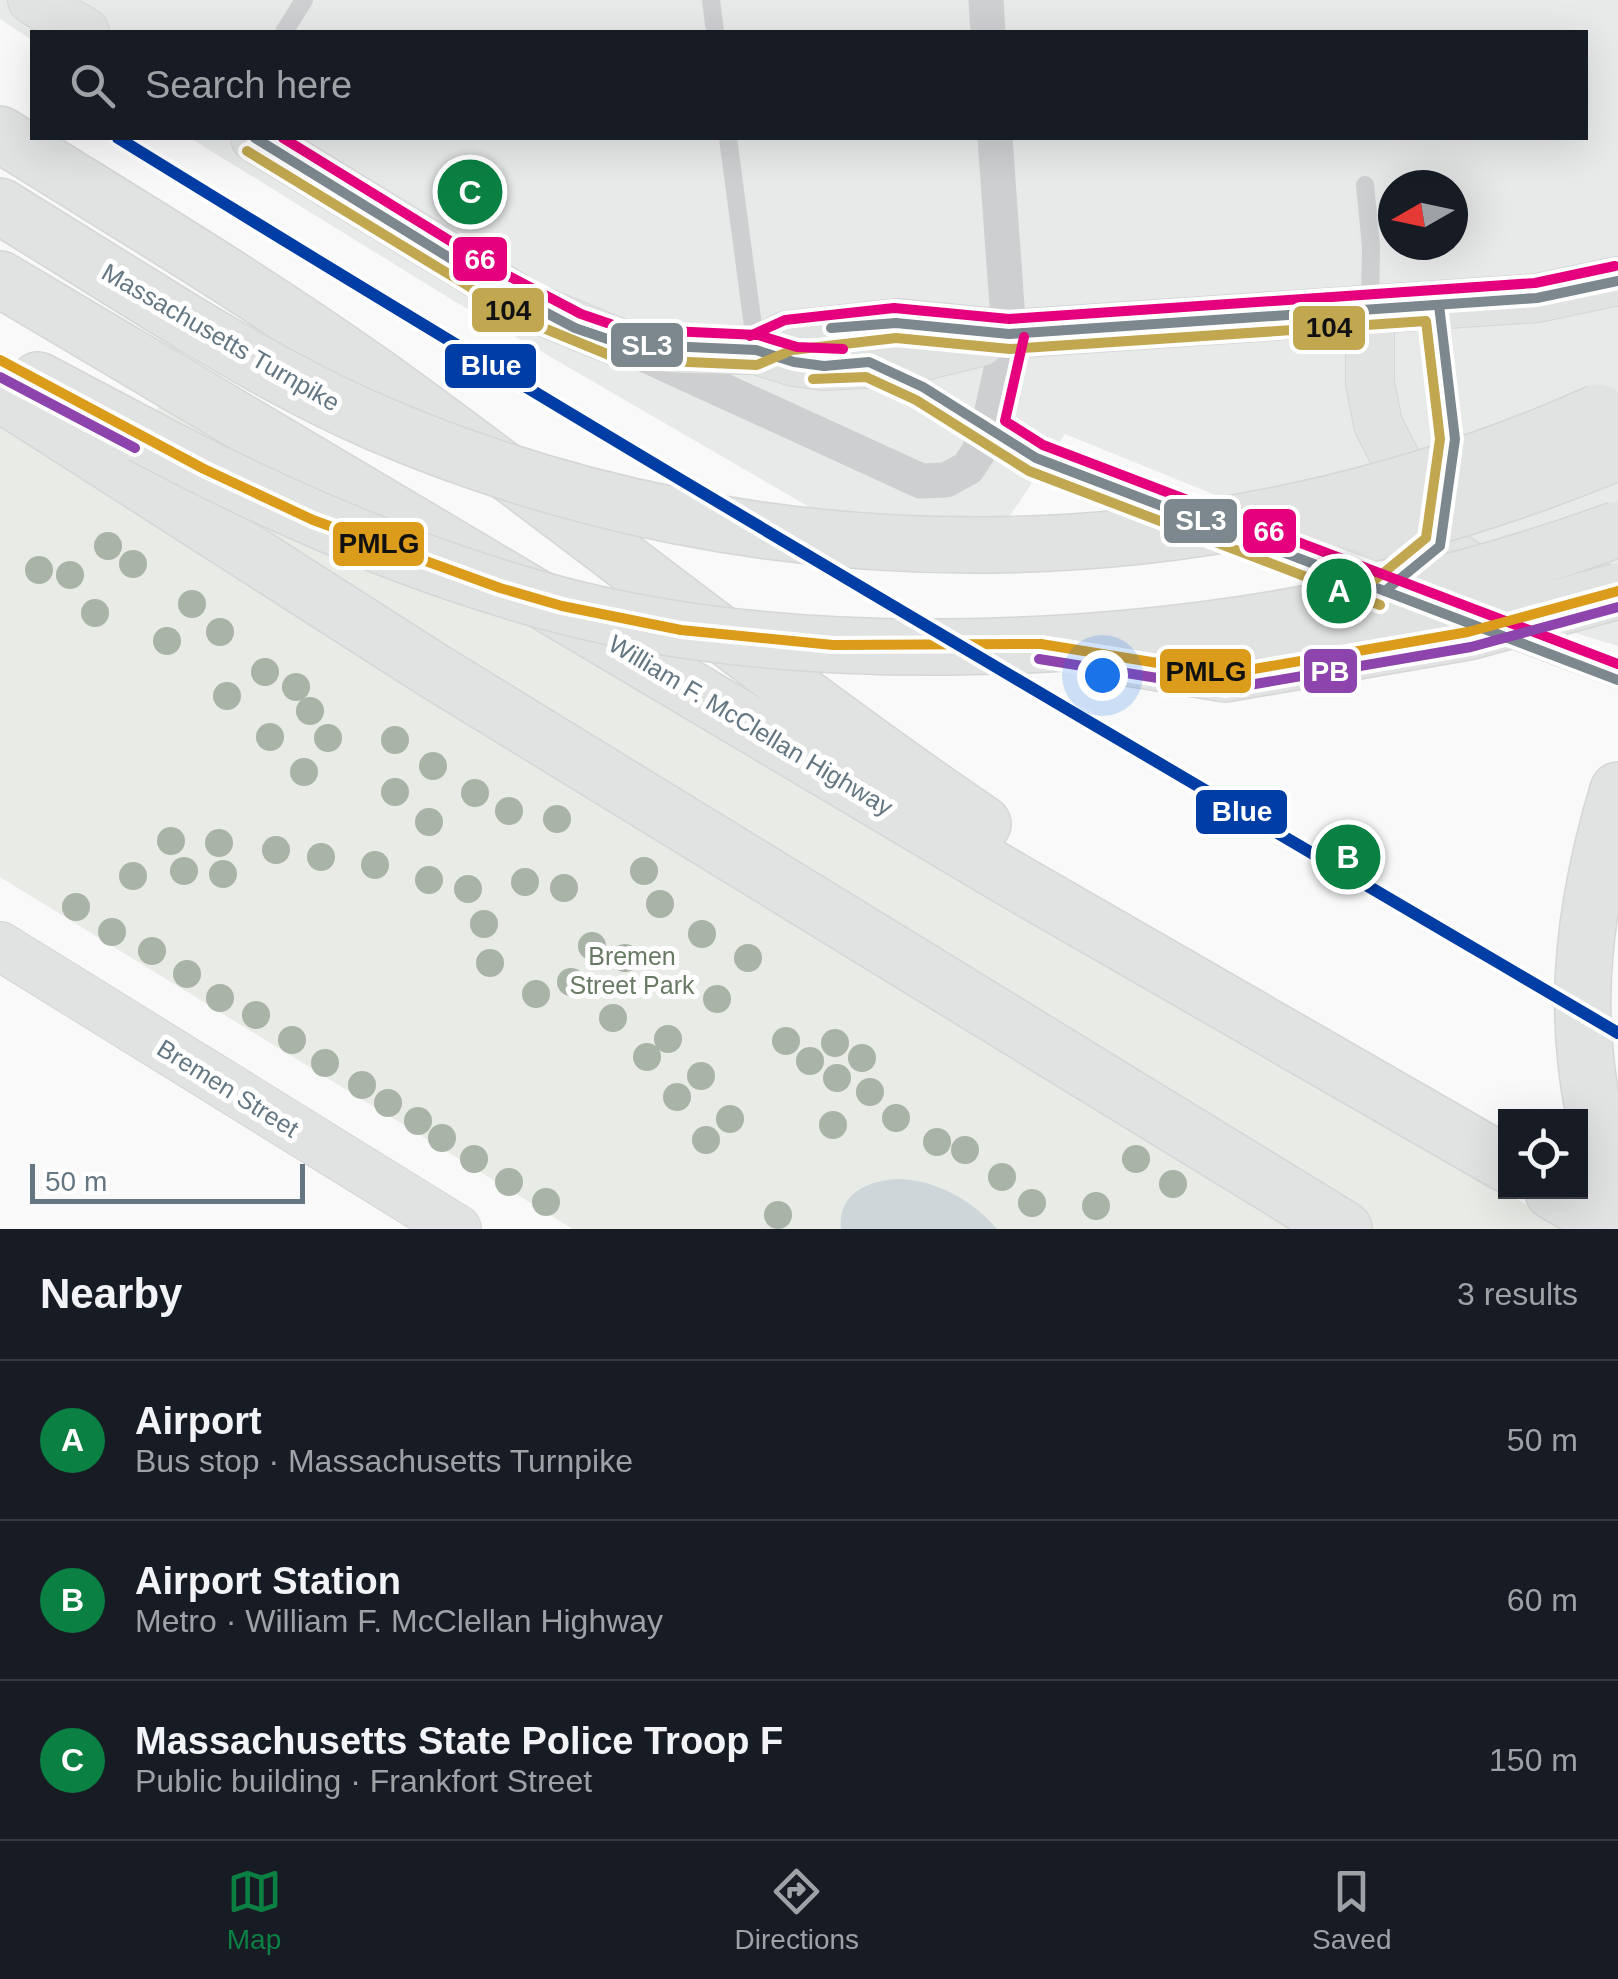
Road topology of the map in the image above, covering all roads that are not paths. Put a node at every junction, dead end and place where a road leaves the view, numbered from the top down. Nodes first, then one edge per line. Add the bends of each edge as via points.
1 (32, 0) edge
2 (304, 0) edge
3 (710, 0) edge
4 (986, 0) edge
5 (81, 30) edge
6 (285, 30) edge
7 (715, 30) edge
8 (988, 30) edge
9 (0, 134) edge
10 (258, 140) edge
11 (728, 140) edge
12 (995, 140) edge
13 (1364, 185) dead end
14 (0, 206) edge
15 (0, 279) edge
16 (1618, 281) edge
17 (1439, 305) junction
18 (1370, 311) junction
19 (1009, 334) junction
20 (622, 344) junction
21 (756, 350) junction
22 (0, 360) edge
23 (868, 362) junction
24 (0, 393) edge
25 (1612, 422) edge
26 (988, 428) junction
27 (131, 453) junction
28 (1618, 530) edge
29 (1440, 546) junction
30 (1385, 591) junction
31 (1618, 591) edge
32 (1618, 619) edge
33 (1041, 644) junction
34 (1618, 680) edge
35 (1618, 790) edge
36 (0, 946) edge
37 (1379, 1092) junction
38 (1498, 1159) edge
39 (1565, 1199) edge
40 (1618, 1202) edge
41 (457, 1229) edge
42 (1344, 1229) edge
43 (1618, 1229) edge

1 - 5 main road
2 - 6 lane
3 - 7 lane
4 - 8 street
9 - 37 highway via 361,365 938,793 1142,931 1292,1022
10 - 20 main road via 532,307
11 - 21 lane
12 - 19 street
13 - 18 lane
14 - 25 highway, Massachusetts Turnpike, bridge via 274,373 379,424 612,502 796,536 924,546 1031,545 1198,565 1413,523 1528,487
15 - 37 highway, William F. McClellan Highway
16 - 17 main road via 1537,298
17 - 18 main road
17 - 29 lane via 1454,438
18 - 19 main road
18 - 29 main road via 1370,384 1378,424
19 - 21 main road via 896,323 788,335
19 - 23 main road via 899,362
19 - 26 street
20 - 21 main road
20 - 26 street via 920,481 946,480 968,468
21 - 23 main road via 824,366
22 - 27 highway
23 - 26 lane
24 - 27 highway
26 - 30 lane via 1036,458
27 - 33 highway, bridge via 454,572 628,620 755,639 906,648
27 - 42 highway via 434,672
28 - 33 highway, bridge via 1370,604 1237,627
29 - 30 lane
29 - 32 main road via 1484,576
30 - 34 lane
31 - 33 highway, bridge via 1468,632 1225,674
35 - 40 highway via 1582,957 1590,1095
36 - 41 main road, Bremen Street
37 - 38 highway, William F. McClellan Highway
39 - 43 highway

